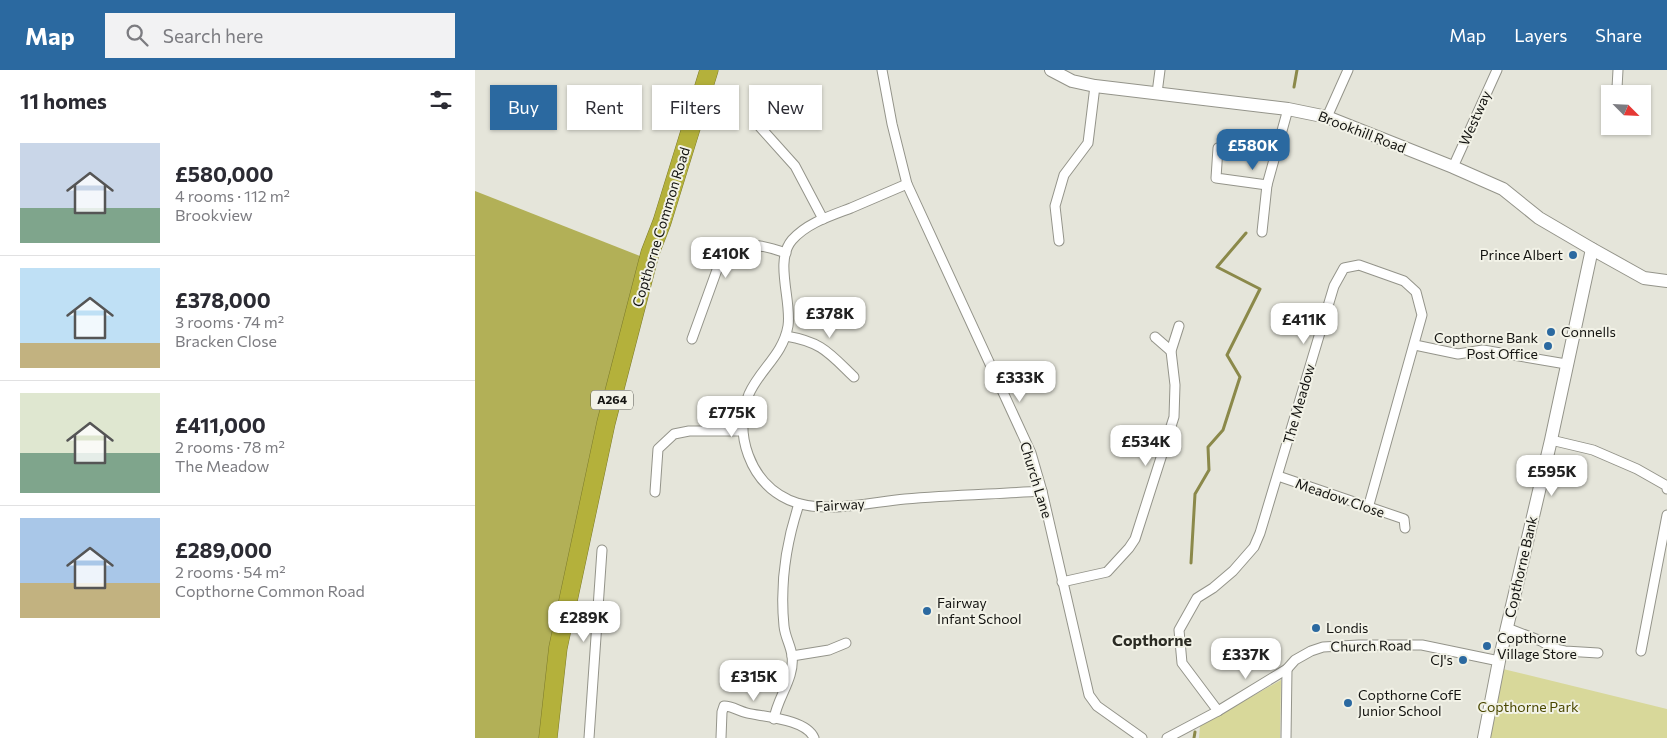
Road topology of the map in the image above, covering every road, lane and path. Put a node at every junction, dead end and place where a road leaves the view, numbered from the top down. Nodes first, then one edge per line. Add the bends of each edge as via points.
1 (709, 70) edge
2 (883, 70) edge
3 (1051, 70) edge
4 (1160, 70) edge
5 (1348, 70) edge
6 (1497, 70) edge
7 (1618, 70) edge
8 (1617, 85) edge
9 (1095, 86) junction
10 (1157, 93) junction
11 (1288, 108) junction
12 (1327, 117) junction
13 (764, 130) edge
14 (1218, 148) dead end
15 (1453, 167) junction
16 (907, 184) junction
17 (1267, 185) junction
18 (823, 219) junction
19 (1262, 232) dead end
20 (1059, 241) dead end
21 (1592, 249) junction
22 (786, 253) junction
23 (1667, 281) edge
24 (1179, 326) dead end
25 (786, 336) junction
26 (1155, 337) dead end
27 (693, 339) dead end
28 (1415, 345) junction
29 (1171, 350) junction
30 (1566, 364) junction
31 (854, 377) dead end
32 (743, 431) junction
33 (1551, 440) junction
34 (1278, 476) junction
35 (1667, 489) edge
36 (1041, 491) junction
37 (655, 492) dead end
38 (799, 504) junction
39 (1368, 508) junction
40 (1667, 515) edge
41 (1406, 521) dead end
42 (602, 550) dead end
43 (1062, 582) junction
44 (1507, 628) junction
45 (846, 644) dead end
46 (1593, 650) dead end
47 (1641, 652) dead end
48 (792, 656) junction
49 (1499, 661) junction
50 (1287, 669) junction
51 (1218, 711) junction
52 (774, 719) junction
53 (548, 738) edge
54 (589, 738) edge
55 (721, 738) edge
56 (814, 738) edge
57 (1143, 738) edge
58 (1167, 738) edge
59 (1286, 738) edge
60 (1484, 738) edge

1 - 53 highway, Copthorne Common Road / A264 via 650,253 606,423 558,648
2 - 16 street, Church Lane
3 - 9 street, Brookhill Road via 1071,81
4 - 10 street
5 - 12 street
6 - 15 street, Westway
7 - 8 street
9 - 10 street, Brookhill Road
9 - 20 street via 1087,143 1064,175 1055,206
10 - 11 street, Brookhill Road
11 - 12 street, Brookhill Road
11 - 17 street
12 - 15 street, Brookhill Road
13 - 18 street via 795,166
14 - 17 street via 1216,178
15 - 21 street, Brookhill Road via 1503,189 1539,218
16 - 18 street
16 - 36 street, Church Lane via 1031,454
17 - 19 street
18 - 22 street via 805,228 791,242
21 - 23 street, Brookhill Road via 1644,278
21 - 30 street, Copthorne Bank
22 - 25 street, Fairway
22 - 27 street via 769,247 743,245 723,257
24 - 29 street
25 - 31 street via 817,344
25 - 32 street, Fairway via 778,354 749,394
26 - 29 street
28 - 30 street via 1458,354 1483,350
28 - 34 street, The Meadow via 1422,315 1416,292 1404,281 1363,266 1343,268 1334,286
28 - 39 street, The Meadow
29 - 43 street via 1174,417 1135,539 1107,572
30 - 33 street, Copthorne Bank
32 - 37 street via 674,434 658,450
32 - 38 street, Fairway via 746,450 754,468 777,493
33 - 35 street via 1593,450 1637,470 1667,486
33 - 44 street, Copthorne Bank
34 - 39 street, Meadow Close
34 - 51 street, The Meadow via 1254,547 1233,571 1197,598 1179,630 1182,663
36 - 38 street, Fairway via 844,506
36 - 43 street, Church Lane
38 - 48 street via 790,534 783,584 784,627
39 - 41 street, Meadow Close
40 - 47 street
42 - 54 street
43 - 57 street, Church Lane via 1089,695 1097,706
44 - 46 street via 1555,649
44 - 49 street, Copthorne Bank
45 - 48 street
48 - 52 street via 788,681
49 - 50 street, Church Road via 1422,645 1359,645 1323,647 1295,660
49 - 60 street, Copthorne Bank
50 - 51 street, Church Road
50 - 59 street
51 - 58 street, Church Road
52 - 55 street via 724,706
52 - 56 street via 804,727

